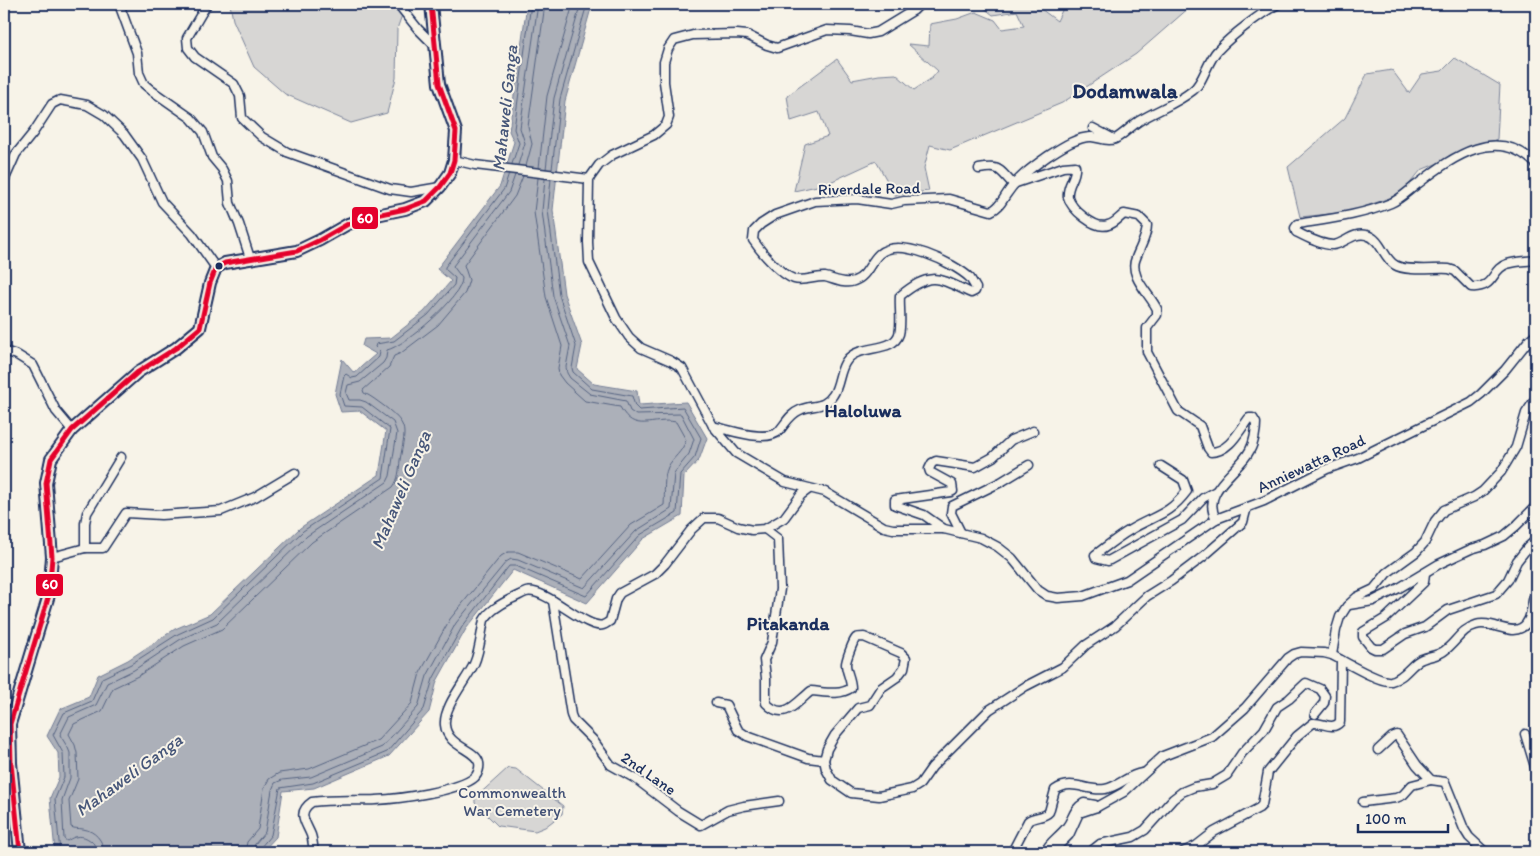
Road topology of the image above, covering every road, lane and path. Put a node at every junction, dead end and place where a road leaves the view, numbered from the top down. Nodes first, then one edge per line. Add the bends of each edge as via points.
1 (119, 4) edge
2 (207, 4) edge
3 (398, 4) edge
4 (431, 4) edge
5 (920, 4) edge
6 (1278, 4) edge
7 (436, 47) junction
8 (1093, 128) dead end
9 (1114, 139) junction
10 (454, 160) junction
11 (1534, 162) edge
12 (979, 169) dead end
13 (589, 179) junction
14 (4, 181) edge
15 (1013, 184) junction
16 (440, 187) junction
17 (250, 258) junction
18 (1536, 260) edge
19 (216, 268) junction
20 (1536, 334) edge
21 (4, 351) edge
22 (1536, 398) edge
23 (713, 426) junction
24 (72, 430) junction
25 (1033, 431) dead end
26 (121, 457) dead end
27 (1029, 465) dead end
28 (1161, 466) dead end
29 (295, 473) dead end
30 (809, 489) junction
31 (1216, 491) junction
32 (1536, 506) edge
33 (1246, 507) junction
34 (1216, 519) junction
35 (765, 529) junction
36 (944, 529) junction
37 (962, 534) junction
38 (1536, 540) edge
39 (85, 548) junction
40 (52, 557) junction
41 (1425, 573) junction
42 (1536, 590) edge
43 (553, 601) junction
44 (1347, 606) junction
45 (1332, 654) junction
46 (1341, 660) junction
47 (716, 703) dead end
48 (1315, 714) dead end
49 (1525, 734) dead end
50 (1378, 750) dead end
51 (824, 760) junction
52 (1536, 770) edge
53 (1144, 773) junction
54 (4, 777) edge
55 (1431, 780) junction
56 (14, 790) junction
57 (779, 801) dead end
58 (1363, 802) dead end
59 (1097, 807) junction
60 (20, 852) edge
61 (314, 852) edge
62 (883, 852) edge
63 (899, 852) edge
64 (1012, 852) edge
65 (1045, 852) edge
66 (1052, 852) edge
67 (1090, 852) edge
68 (1183, 852) edge
69 (1485, 852) edge

1 - 17 street via 137,53 144,84 204,132 212,157 228,181 230,204
2 - 16 street via 187,38 188,48 195,57 234,84 240,96 242,118 262,137 287,152 390,189 410,192
3 - 7 street
4 - 7 main road
5 - 13 street via 878,32 826,30 777,48 737,34 693,35 674,40 664,62 669,117 666,124 654,135 599,165
6 - 9 street via 1218,50 1194,90 1146,116
7 - 10 main road via 439,84 456,131
8 - 9 street
9 - 15 street, Riverdale Road via 1079,139 1050,155
10 - 13 street
10 - 16 main road
11 - 18 street via 1522,152 1504,145 1481,146 1432,173 1393,203 1298,224 1295,228 1306,237 1334,245 1357,235 1367,235 1376,240 1387,259 1396,266 1449,269 1471,287 1490,282 1508,263
12 - 15 street via 994,166
13 - 23 street via 589,262 616,318 629,338 641,348 682,368
14 - 19 street via 16,154 52,104 60,100 87,105 104,115 124,134 142,160 162,202 192,234
15 - 23 street, Riverdale Road via 997,209 991,211 949,199 891,204 857,199 815,201 775,215 761,224 754,231 754,240 764,256 796,280 824,277 852,282 862,278 880,253 891,248 910,249 938,258 970,278 976,288 971,293 933,278 916,283 900,296 899,335 894,341 855,352 846,360 828,402 796,412 777,432 757,436
15 - 31 street via 1075,166 1068,197 1084,217 1108,226 1124,214 1139,216 1147,225 1134,261 1135,275 1157,310 1146,337 1147,352 1154,368 1178,411 1200,426 1211,452 1225,449 1249,418 1256,423 1250,450
16 - 17 main road via 426,201 348,224 297,251
17 - 19 main road
19 - 24 main road via 200,328 138,372
20 - 33 street, Anniewatta Road via 1471,402 1358,458
21 - 24 street via 33,365 56,411
22 - 44 street via 1526,413 1516,447 1501,472 1474,497 1444,510 1416,552 1387,573 1374,589
23 - 30 street via 736,453 785,482
24 - 40 main road via 51,459 46,483
25 - 36 street via 1011,440 993,457 975,467 932,463 930,472 952,484 951,492 894,500 895,505 924,514
26 - 39 street via 87,513
27 - 37 street via 952,506 951,513
28 - 31 street via 1183,480 1187,491 1168,512 1130,530 1095,555 1096,558 1108,561 1182,520 1203,498
29 - 39 street via 255,498 221,511 162,516 126,513 103,548
30 - 35 street via 784,518
30 - 36 street via 825,492 884,528
31 - 34 street via 1212,507
32 - 41 street via 1504,536
33 - 34 street, Anniewatta Road
33 - 51 street via 1243,522 1204,556 1147,596 1063,667 989,710 912,789 879,796 851,793 832,780
34 - 37 street, Anniewatta Road via 1127,580 1083,596 1058,598 1038,590 1012,558 998,547
35 - 43 street via 752,530 718,518 704,518 655,574 620,593 610,621 603,625 578,616
35 - 51 street via 778,539 780,589 772,642 764,660 766,703 771,708 781,712 789,710 811,691 839,693 851,688 846,661 858,637 901,653 906,658 897,677 881,688 870,704 858,708 835,735
36 - 37 street, Anniewatta Road
38 - 41 street via 1496,594 1448,610 1425,628 1405,634 1383,649 1371,647 1363,632 1386,618 1424,582
39 - 40 street
40 - 56 main road via 49,595 10,724
41 - 44 street via 1373,600
42 - 46 street via 1530,616 1520,629 1484,623 1475,625 1463,631 1444,651 1421,659 1406,674 1391,681
43 - 57 street, 2nd Lane via 571,715 611,765 701,825 728,810
43 - 61 street via 527,592 504,602 484,620 475,663 449,707 444,726 452,741 476,757 479,762 476,776 461,785 408,797 312,802 303,813
44 - 45 street via 1340,616
45 - 46 street
45 - 53 street via 1294,654 1245,708 1212,737 1163,756
46 - 68 street via 1340,722 1334,727 1313,722 1297,736 1268,772 1262,805
47 - 51 street via 726,705 738,730 747,736 808,758
48 - 67 street via 1324,703 1325,696 1320,689 1306,683 1277,707 1264,730 1242,753 1228,775 1212,784 1182,792 1145,830 1133,837 1100,844
49 - 52 street
50 - 55 street via 1397,735
53 - 59 street via 1124,792
53 - 64 street via 1108,789 1062,785 1055,790 1047,815 1028,821
54 - 56 street via 5,784
55 - 58 street via 1412,785 1396,798
55 - 69 street via 1445,782 1464,829
56 - 60 main road
59 - 65 street via 1084,803 1076,808 1067,827
59 - 66 street via 1079,813 1069,835
62 - 63 street

